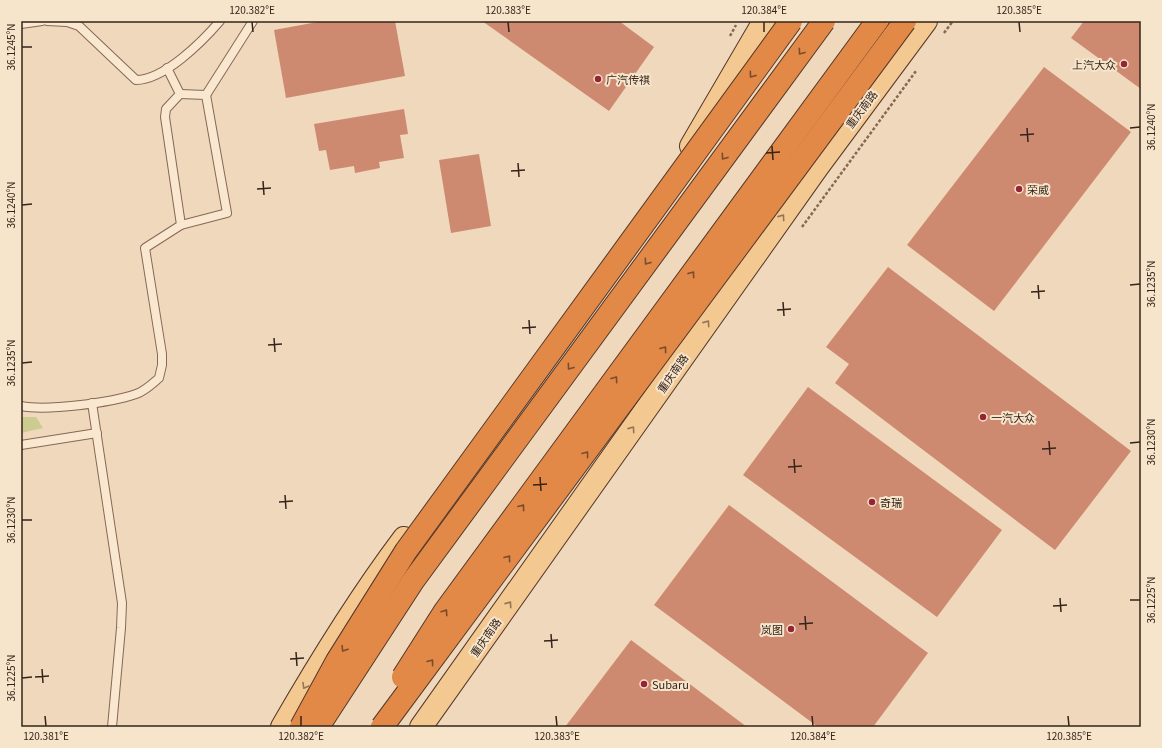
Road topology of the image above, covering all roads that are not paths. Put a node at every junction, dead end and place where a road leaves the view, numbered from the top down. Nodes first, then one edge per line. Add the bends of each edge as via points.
1 (42, 21) edge
2 (47, 21) edge
3 (220, 21) edge
4 (253, 21) edge
5 (764, 21) edge
6 (791, 21) edge
7 (824, 21) edge
8 (877, 21) edge
9 (905, 21) edge
10 (926, 21) edge
11 (21, 24) edge
12 (167, 68) junction
13 (180, 94) junction
14 (206, 94) junction
15 (182, 225) junction
16 (92, 403) junction
17 (21, 406) edge
18 (97, 433) junction
19 (21, 445) edge
20 (112, 727) edge
21 (282, 727) edge
22 (302, 727) edge
23 (318, 727) edge
24 (371, 727) edge
25 (382, 727) edge
26 (421, 727) edge

1 - 11 lane
2 - 12 lane via 67,22 79,26 136,80 152,78
3 - 12 lane via 190,52
4 - 14 lane
5 -> 21 main road via 673,176 370,583 326,650
6 -> 22 highway, bridge via 406,551 336,661
7 -> 23 highway, bridge via 413,582
24 -> 8 highway, bridge via 445,611
25 -> 9 highway, bridge
26 -> 10 main road, 重庆南路 via 817,168
12 - 13 lane
13 - 14 lane
13 - 15 lane via 166,109 164,117
14 - 15 lane via 227,213
15 - 16 lane via 145,248 162,354 159,378 136,394
16 - 17 lane via 40,409
16 - 18 lane
18 - 19 lane
18 - 20 lane via 122,603 122,628

